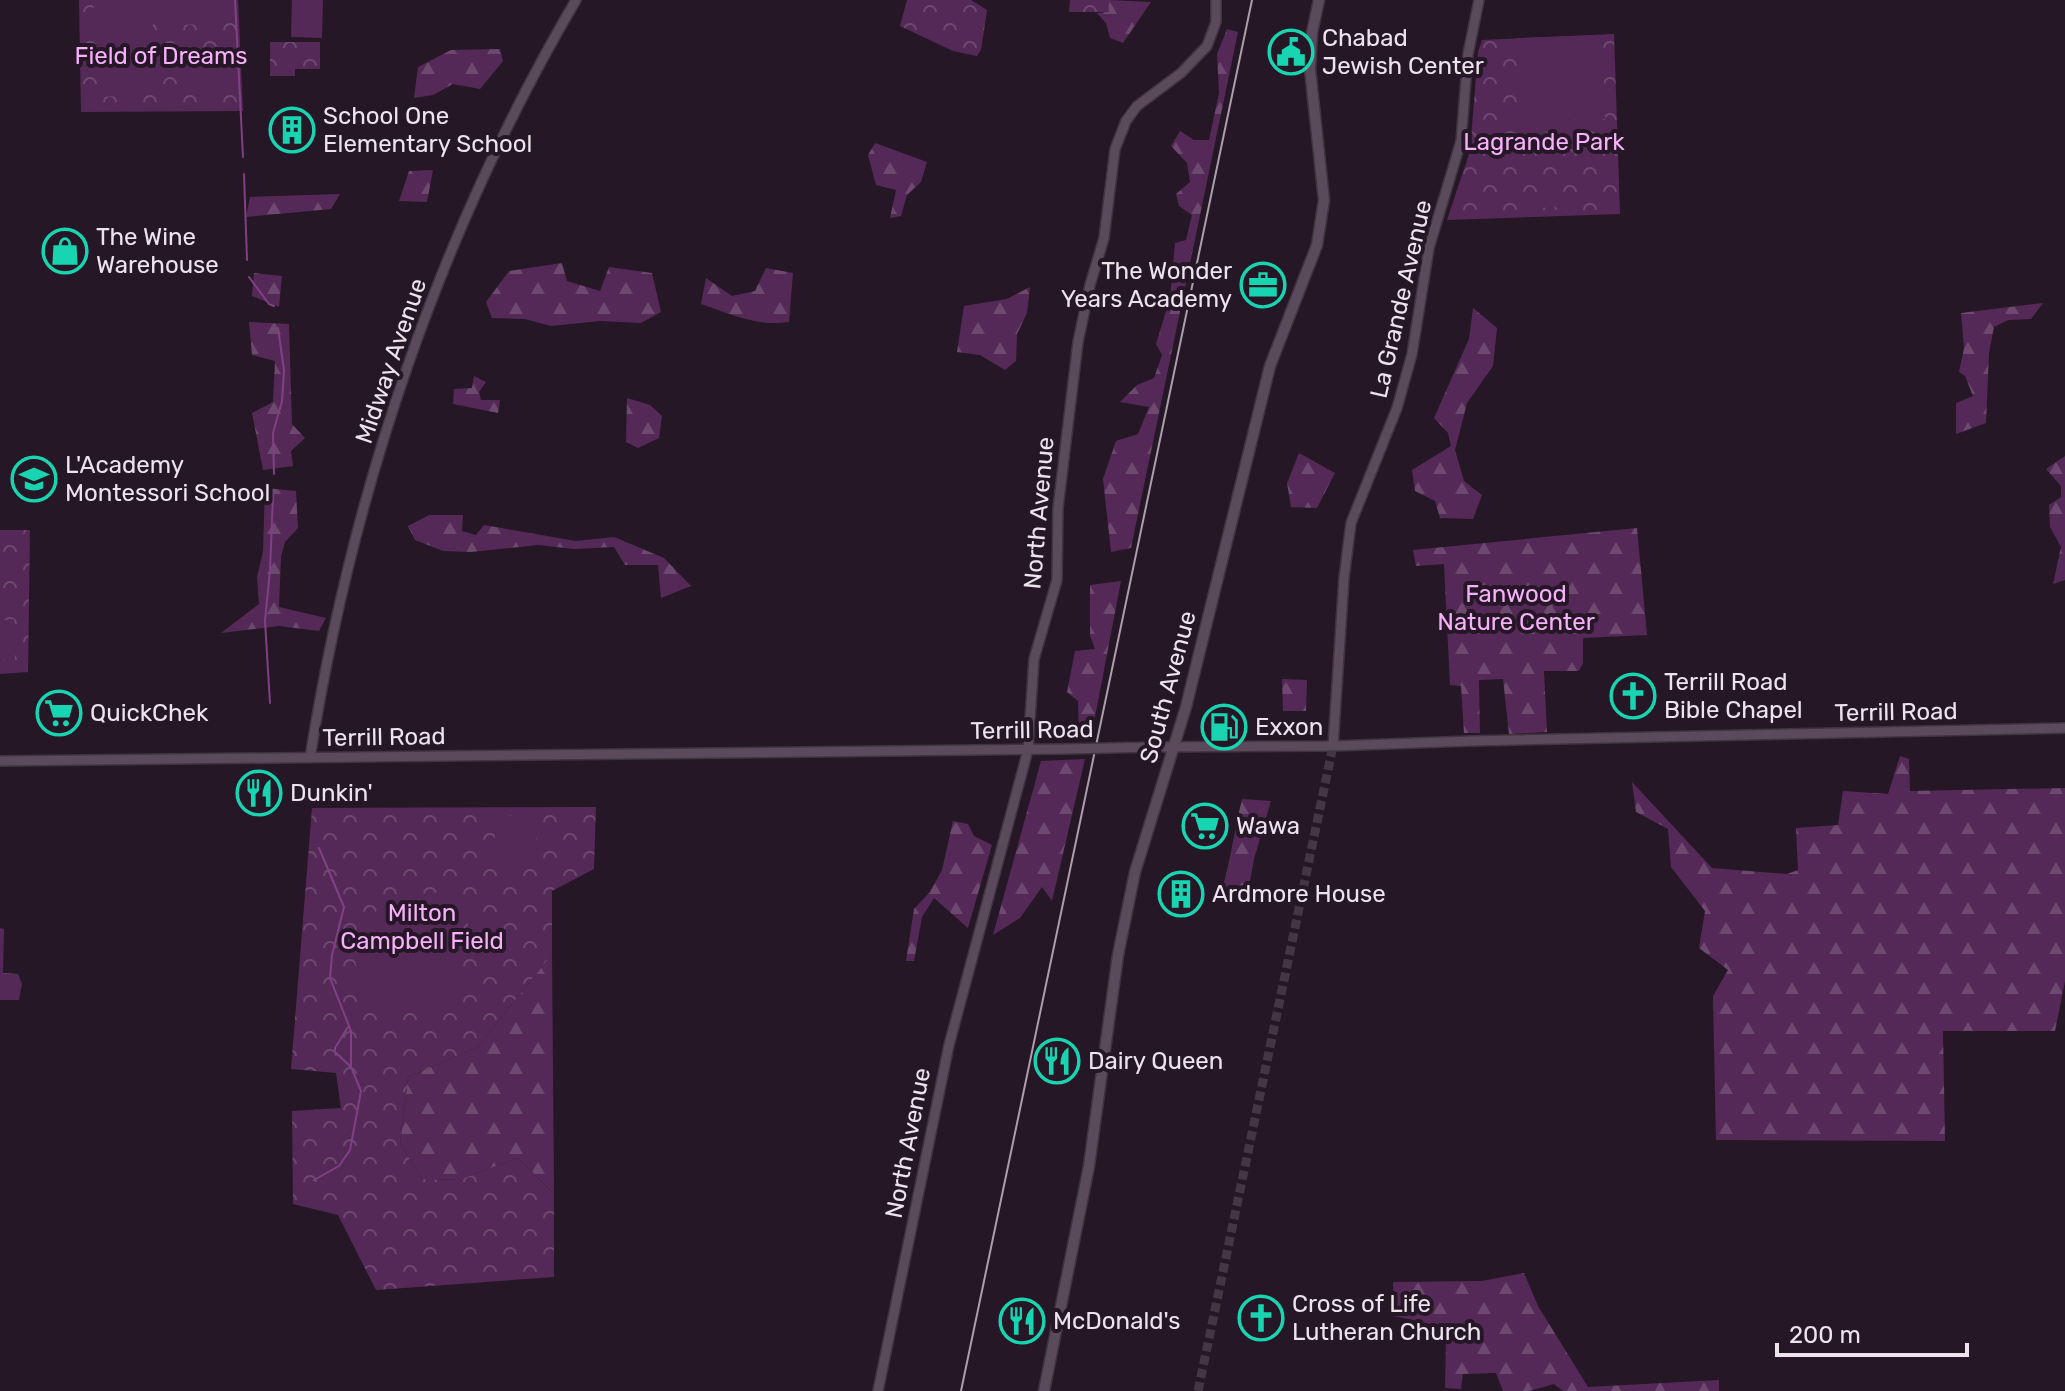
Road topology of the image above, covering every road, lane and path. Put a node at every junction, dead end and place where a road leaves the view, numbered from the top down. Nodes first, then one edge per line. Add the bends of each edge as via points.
1 (576, 0) edge
2 (1216, 0) edge
3 (1319, 0) edge
4 (1479, 0) edge
5 (2065, 728) edge
6 (1333, 746) junction
7 (1174, 747) junction
8 (1028, 750) junction
9 (310, 758) junction
10 (0, 761) edge
11 (878, 1391) edge
12 (1044, 1391) edge

1 - 9 street, Midway Avenue via 489,166 397,395 351,551
2 - 8 street, North Avenue via 1214,31 1202,52 1137,106 1115,149 1104,238 1078,342 1058,508 1057,580 1034,659
3 - 7 main road, South Avenue via 1310,69 1324,200 1317,245 1270,366
4 - 6 street, La Grande Avenue via 1468,54 1461,141 1429,248 1412,354 1397,408 1351,523
5 - 6 street, Terrill Road
6 - 7 street, Terrill Road
7 - 8 street, Terrill Road, bridge
7 - 12 main road, South Avenue via 1132,885 1089,1166
8 - 9 street, Terrill Road
8 - 11 street, North Avenue via 949,1045
9 - 10 street, Terrill Road

